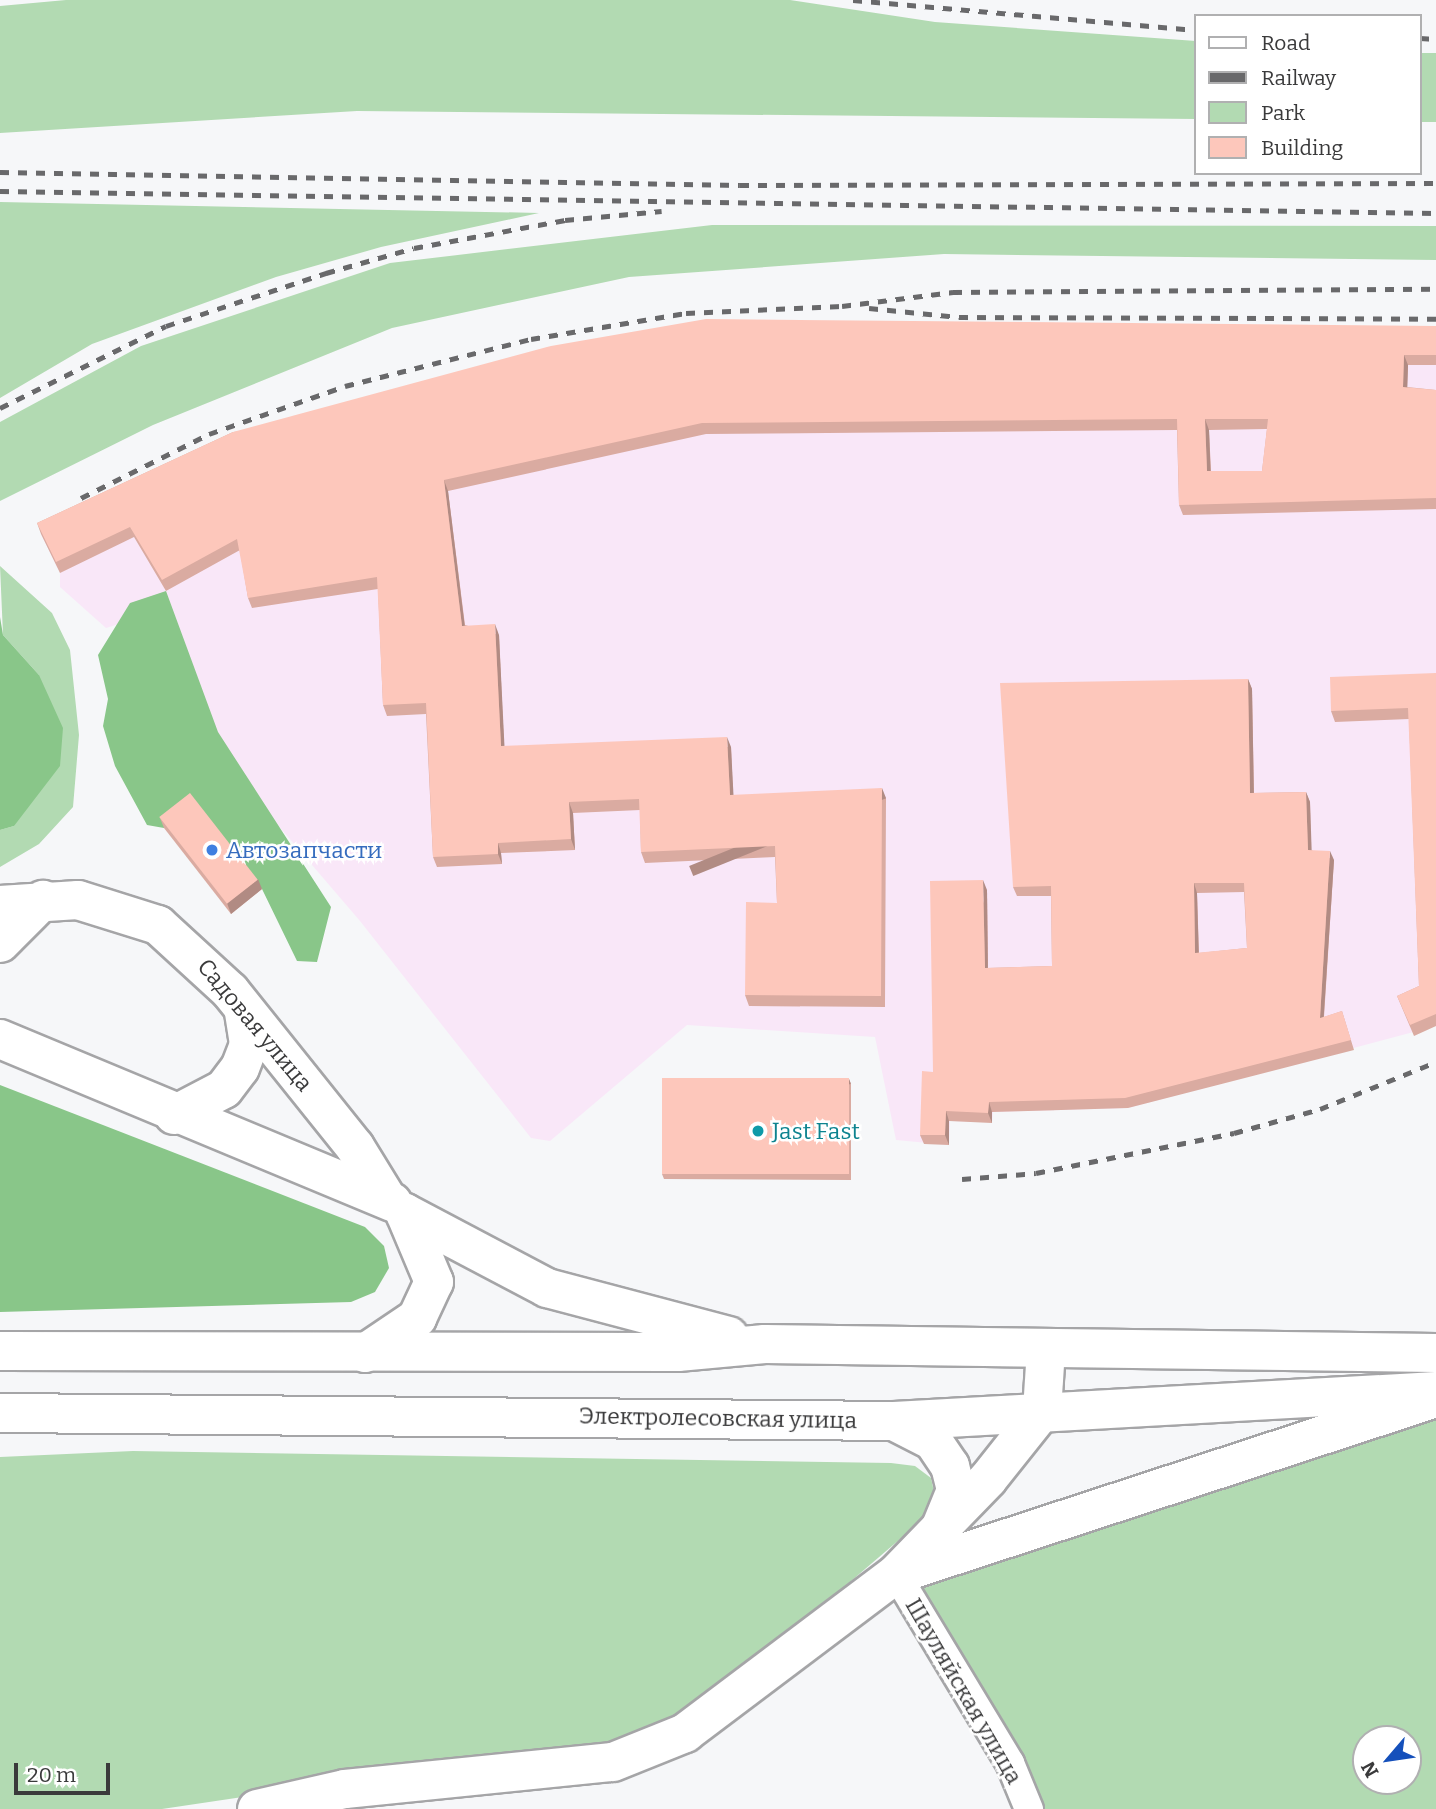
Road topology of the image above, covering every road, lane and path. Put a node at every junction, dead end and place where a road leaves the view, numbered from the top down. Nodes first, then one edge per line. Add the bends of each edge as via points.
1 (43, 900) junction
2 (0, 905) edge
3 (0, 943) edge
4 (243, 1009) junction
5 (2, 1036) edge
6 (174, 1115) junction
7 (396, 1206) junction
8 (765, 1344) junction
9 (1046, 1349) junction
10 (0, 1351) edge
11 (365, 1353) junction
12 (1436, 1353) edge
13 (1436, 1391) edge
14 (1436, 1398) edge
15 (1042, 1411) junction
16 (0, 1413) edge
17 (894, 1421) junction
18 (940, 1529) junction
19 (896, 1574) junction
20 (257, 1809) edge
21 (1029, 1809) edge

1 - 2 main road, Садовая улица
1 - 3 main road
1 - 4 main road, Садовая улица via 105,905 158,925
4 - 6 main road via 249,1044 240,1068 224,1089
4 - 7 main road, Садовая улица via 355,1147
5 - 6 main road
6 - 7 main road
7 - 8 main road via 547,1288 624,1313
7 - 11 main road, Садовая улица via 434,1282 417,1318
8 - 9 main road
8 - 11 main road via 678,1352
9 - 12 main road
9 - 15 main road
10 - 11 main road
13 - 15 main road, Электролесовская улица
14 - 19 main road
15 - 17 main road, Электролесовская улица
15 - 18 main road
16 - 17 main road, Электролесовская улица
17 - 18 main road via 933,1441 950,1466 956,1490
18 - 19 main road
19 - 20 main road via 725,1706 648,1749 613,1762 345,1789
19 - 21 street, Шауляйская улица via 1010,1763

